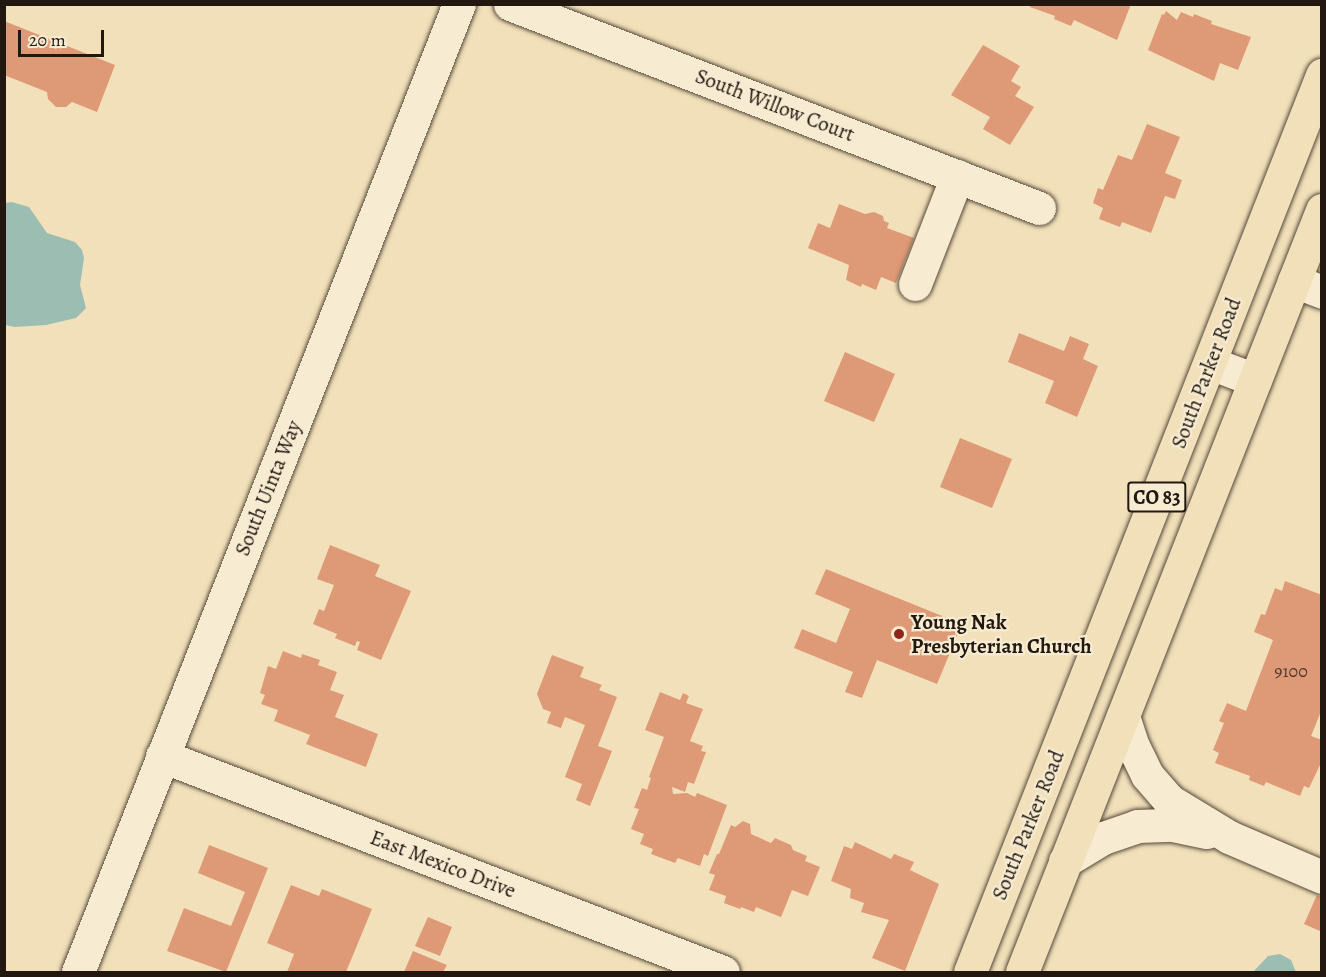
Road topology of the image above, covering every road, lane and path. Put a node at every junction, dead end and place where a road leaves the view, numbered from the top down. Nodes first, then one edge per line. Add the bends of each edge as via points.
1 (459, 4) edge
2 (510, 4) edge
3 (1322, 75) edge
4 (957, 176) junction
5 (1040, 208) dead end
6 (1322, 210) edge
7 (915, 284) dead end
8 (1308, 286) edge
9 (1210, 363) junction
10 (1255, 380) junction
11 (1123, 716) junction
12 (162, 756) junction
13 (1229, 837) junction
14 (1065, 861) junction
15 (1322, 877) edge
16 (78, 972) edge
17 (723, 972) edge
18 (970, 972) edge
19 (1022, 972) edge

1 - 12 street, South Uinta Way
2 - 4 street, South Willow Court
3 - 9 main road, South Parker Road / CO 83
4 - 5 street, South Willow Court
4 - 7 street
6 - 8 main road, CO 83
8 - 10 main road, CO 83
9 - 10 street
9 - 18 main road, South Parker Road / CO 83
10 - 11 main road, CO 83
11 - 13 street via 1140,761 1157,789 1187,813
11 - 14 main road, CO 83
12 - 16 street, South Uinta Way
12 - 17 street, East Mexico Drive
13 - 14 street via 1173,825 1143,825 1103,838
13 - 15 street
14 - 19 main road, CO 83

